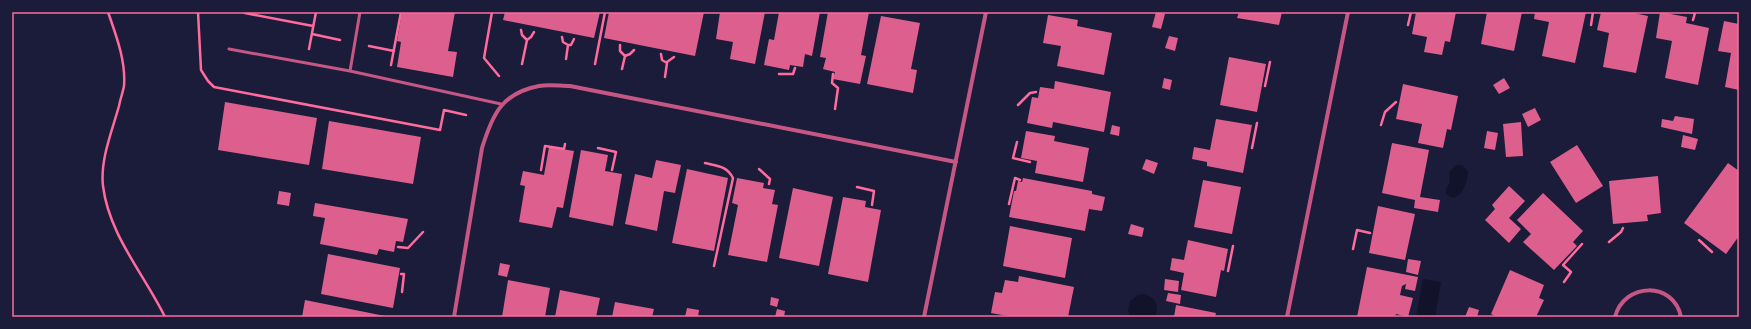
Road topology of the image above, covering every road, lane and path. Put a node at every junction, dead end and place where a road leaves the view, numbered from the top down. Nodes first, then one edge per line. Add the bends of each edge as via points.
1 (108, 12) edge
2 (198, 12) edge
3 (316, 12) edge
4 (360, 12) edge
5 (401, 12) edge
6 (492, 12) edge
7 (605, 12) edge
8 (986, 12) edge
9 (1348, 12) edge
10 (1411, 12) edge
11 (1593, 12) edge
12 (1690, 12) edge
13 (245, 14) dead end
14 (1693, 20) dead end
15 (1408, 25) dead end
16 (1591, 25) dead end
17 (313, 26) junction
18 (521, 30) dead end
19 (534, 32) dead end
20 (562, 37) dead end
21 (574, 39) dead end
22 (527, 40) junction
23 (568, 45) junction
24 (620, 46) dead end
25 (229, 49) dead end
26 (634, 50) dead end
27 (661, 54) dead end
28 (625, 56) junction
29 (674, 57) dead end
30 (566, 59) dead end
31 (667, 62) junction
32 (1270, 62) dead end
33 (306, 63) junction
34 (522, 64) dead end
35 (595, 64) dead end
36 (795, 68) dead end
37 (622, 69) dead end
38 (350, 71) junction
39 (779, 74) dead end
40 (833, 74) dead end
41 (499, 76) dead end
42 (665, 77) dead end
43 (388, 80) junction
44 (1265, 86) dead end
45 (1036, 92) dead end
46 (1396, 102) dead end
47 (501, 104) junction
48 (1018, 105) dead end
49 (835, 109) dead end
50 (466, 115) dead end
51 (1257, 123) dead end
52 (1381, 125) dead end
53 (1016, 142) dead end
54 (565, 144) dead end
55 (598, 148) dead end
56 (1252, 148) dead end
57 (956, 162) junction
58 (1030, 162) dead end
59 (705, 163) dead end
60 (759, 169) dead end
61 (540, 170) dead end
62 (612, 170) dead end
63 (1020, 180) dead end
64 (769, 184) dead end
65 (856, 187) dead end
66 (1009, 204) dead end
67 (872, 206) dead end
68 (1623, 228) dead end
69 (423, 232) dead end
70 (1370, 233) dead end
71 (1699, 240) dead end
72 (1609, 242) dead end
73 (1582, 244) dead end
74 (1233, 246) dead end
75 (398, 247) dead end
76 (1354, 249) dead end
77 (1712, 252) dead end
78 (714, 266) dead end
79 (1228, 271) dead end
80 (401, 274) dead end
81 (1564, 282) dead end
82 (402, 292) dead end
83 (165, 317) edge
84 (454, 317) edge
85 (924, 317) edge
86 (1287, 317) edge
87 (1615, 317) edge
88 (1681, 317) edge

1 - 83 path via 122,57 124,87 105,164 103,184 106,206 113,226
2 - 50 path via 201,70 214,86 440,130 444,110
3 - 17 path
4 - 38 lane
5 - 43 path
6 - 41 path via 484,58
7 - 35 path
8 - 57 street
9 - 86 street
10 - 15 path
11 - 16 path
12 - 14 path via 1695,13
13 - 17 path
17 - 33 path
18 - 22 path via 522,36
19 - 22 path
20 - 23 path via 563,42
21 - 23 path
22 - 34 path
23 - 30 path
24 - 28 path via 620,51
25 - 33 lane
26 - 28 path
27 - 31 path via 662,60
28 - 37 path
29 - 31 path
31 - 42 path
32 - 44 path
33 - 38 lane
36 - 39 path via 793,74
38 - 43 lane
40 - 49 path via 832,84 838,88
43 - 47 lane
45 - 48 path via 1030,93
46 - 52 path via 1385,112
47 - 57 street via 519,93 539,86 570,86
47 - 84 street via 490,123 482,148
51 - 56 path
53 - 58 path via 1013,158
54 - 61 path via 564,150 545,146
55 - 62 path via 616,152
57 - 85 street
59 - 78 path via 725,167 730,170 733,178
60 - 64 path via 770,179
63 - 66 path via 1015,178
65 - 67 path via 874,191
68 - 72 path
69 - 75 path via 408,248
70 - 76 path via 1358,230
71 - 77 path
73 - 81 path via 1563,265 1570,272
74 - 79 path
80 - 82 path via 404,274
87 - 88 street via 1619,306 1626,298 1646,290 1668,296 1676,304

